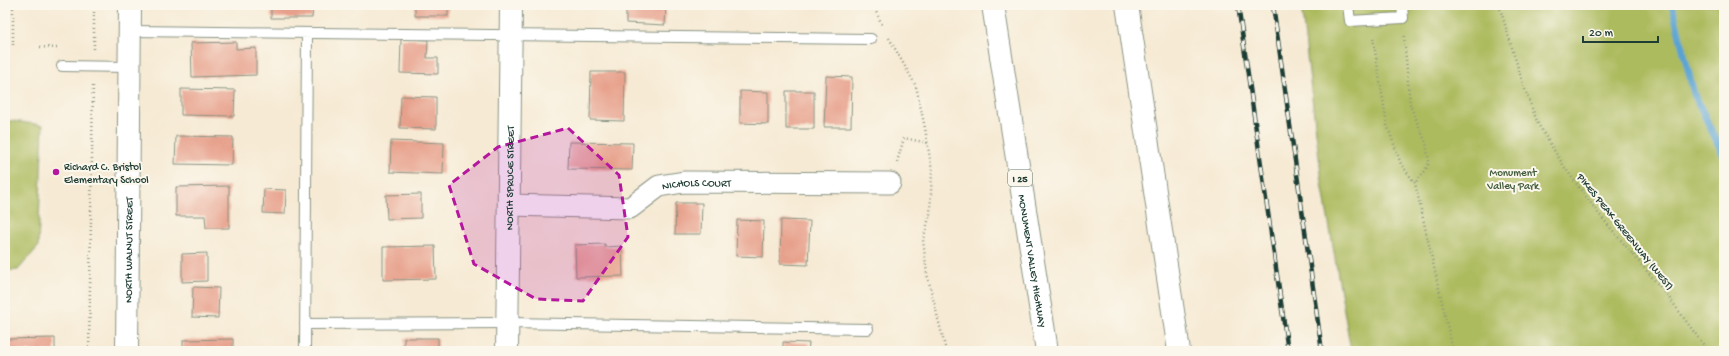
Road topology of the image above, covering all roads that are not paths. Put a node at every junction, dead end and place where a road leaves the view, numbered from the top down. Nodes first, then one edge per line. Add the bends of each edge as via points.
1 (130, 5) edge
2 (511, 5) edge
3 (993, 5) edge
4 (1127, 5) edge
5 (1348, 5) edge
6 (1402, 5) edge
7 (130, 31) junction
8 (307, 33) junction
9 (510, 35) junction
10 (871, 39) dead end
11 (62, 66) dead end
12 (129, 67) junction
13 (890, 183) road end
14 (509, 205) junction
15 (507, 323) junction
16 (305, 324) junction
17 (868, 329) dead end
18 (127, 351) edge
19 (304, 351) edge
20 (507, 351) edge
21 (1047, 351) edge
22 (1180, 351) edge

1 - 7 main road, NORTH WALNUT STREET
2 - 9 main road, NORTH SPRUCE STREET
3 - 21 main road, MONUMENT VALLEY HIGHWAY / I 25
4 - 22 main road
5 - 6 lane via 1350,20 1370,20 1403,18
7 - 8 lane
7 - 12 main road, NORTH WALNUT STREET
8 - 9 lane
8 - 16 lane
9 - 10 lane
9 - 14 main road, NORTH SPRUCE STREET
11 - 12 lane
12 - 18 main road, NORTH WALNUT STREET
13 - 14 street, NICHOLS COURT via 684,182 659,186 630,208
14 - 15 main road, NORTH SPRUCE STREET
15 - 16 lane
15 - 17 lane
15 - 20 main road, NORTH SPRUCE STREET
16 - 19 lane

